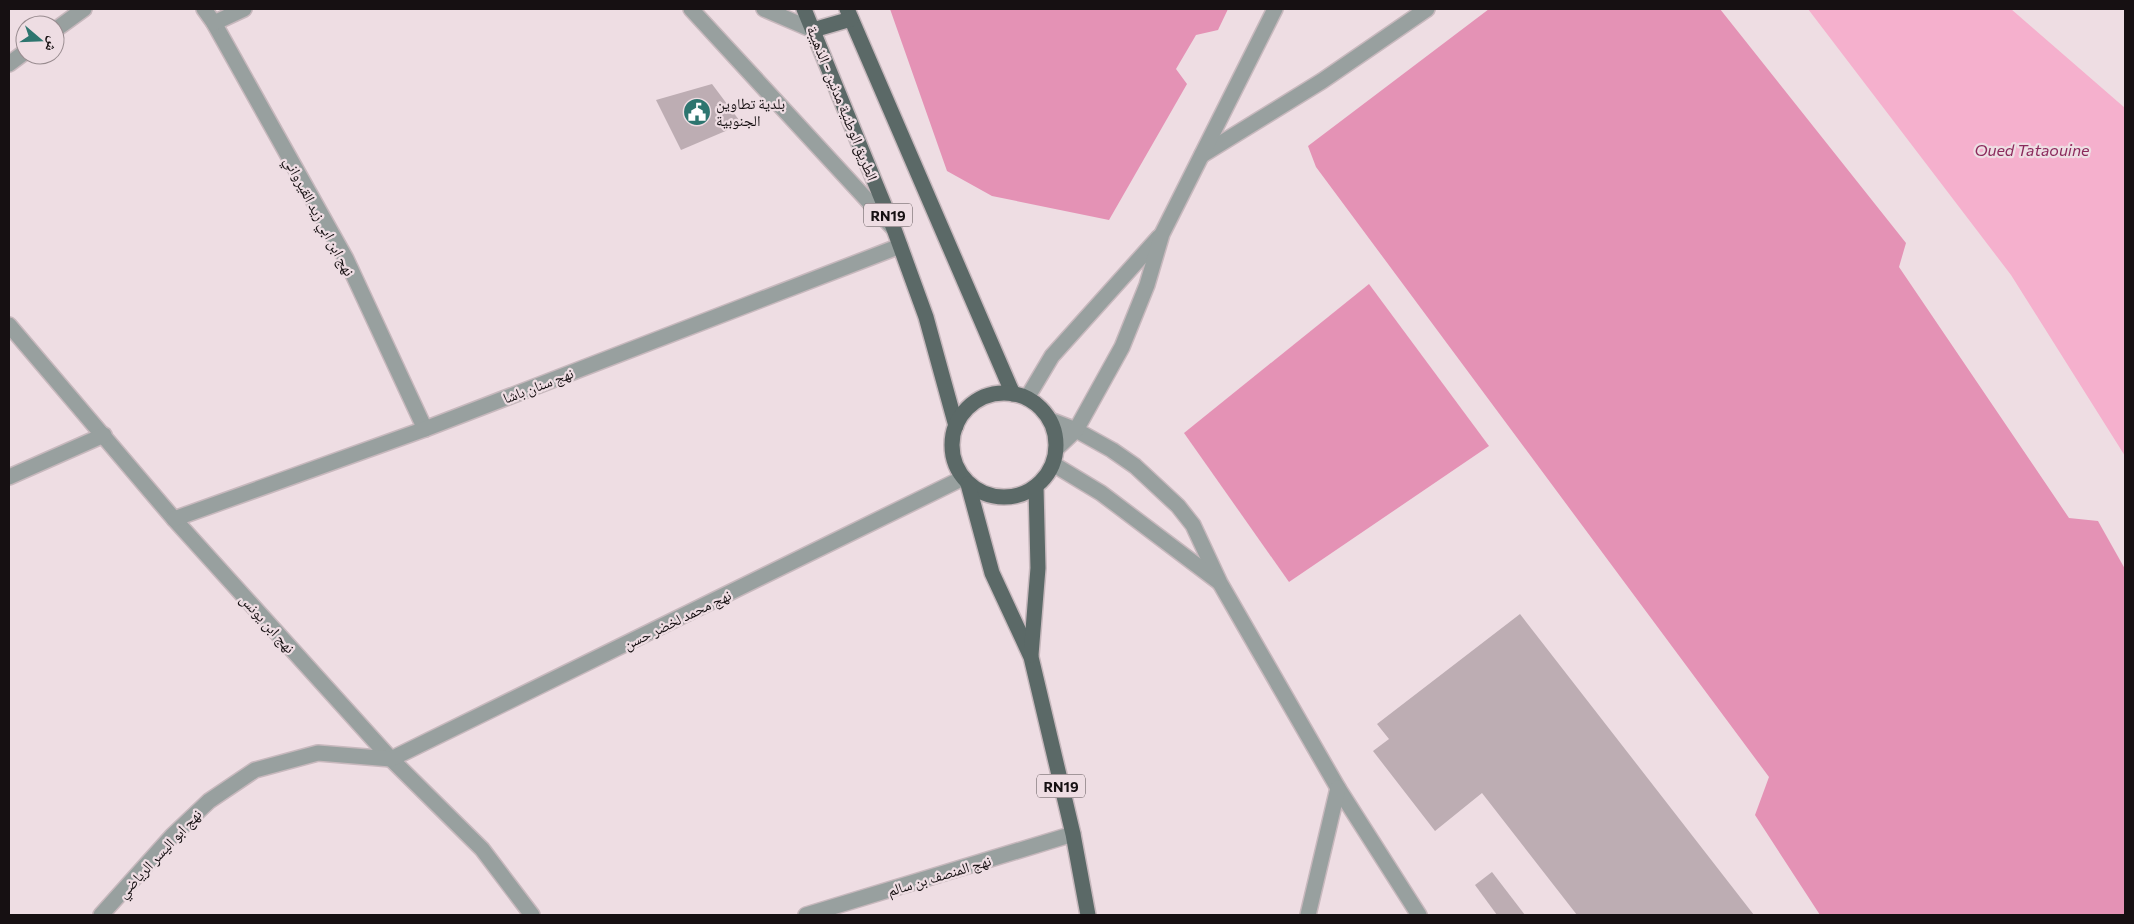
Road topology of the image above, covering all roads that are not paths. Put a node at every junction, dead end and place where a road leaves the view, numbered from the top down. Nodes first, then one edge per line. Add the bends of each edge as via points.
1 (84, 9) edge
2 (204, 9) edge
3 (244, 9) edge
4 (691, 9) edge
5 (764, 9) edge
6 (804, 9) edge
7 (1275, 9) edge
8 (1427, 9) edge
9 (849, 14) edge
10 (65, 23) edge
11 (214, 23) junction
12 (813, 30) junction
13 (1202, 155) junction
14 (894, 229) junction
15 (1162, 234) junction
16 (900, 246) junction
17 (9, 325) edge
18 (1020, 396) junction
19 (1050, 420) junction
20 (956, 426) junction
21 (425, 428) junction
22 (1076, 430) junction
23 (104, 435) junction
24 (1055, 457) junction
25 (9, 477) edge
26 (966, 481) junction
27 (1036, 487) junction
28 (174, 519) junction
29 (1220, 582) junction
30 (1030, 657) junction
31 (391, 759) junction
32 (1338, 788) junction
33 (1073, 834) junction
34 (101, 915) edge
35 (532, 915) edge
36 (806, 915) edge
37 (1088, 915) edge
38 (1308, 915) edge
39 (1419, 915) edge

1 - 10 street
2 - 11 street, نهج ابن ابي زيد القيرواني
3 - 11 street
4 - 14 street
5 - 12 street
6 - 12 main road, الطريق الوطنية مدنين - الذهيبة / RN19
7 - 13 street
8 - 13 street via 1322,81
9 - 12 main road
9 - 18 main road, RN19
11 - 21 street, نهج ابن ابي زيد القيرواني via 346,259
12 - 14 main road, الطريق الوطنية مدنين - الذهيبة / RN19
13 - 15 street
14 - 16 main road, الطريق الوطنية مدنين - الذهيبة / RN19
15 - 18 street
15 - 22 street via 1147,285 1122,347
16 - 20 main road, الطريق الوطنية مدنين - الذهيبة / RN19 via 926,317
16 - 21 street, نهج سنان باشا
17 - 23 street, نهج ابن يونس
18 - 19 main road, RN19 via 1041,408
18 - 20 main road, RN19 via 985,396 963,413
19 - 22 street
19 - 24 main road via 1055,435
20 - 26 main road, RN19 via 952,444 954,462
21 - 28 street, نهج سنان باشا
22 - 24 street
22 - 29 street via 1135,466 1178,506 1193,525
23 - 25 street
23 - 28 street, نهج ابن يونس
24 - 27 main road via 1046,477
24 - 29 street
26 - 27 main road via 980,492 994,497 1009,498
26 - 30 main road, RN19 via 992,573
26 - 31 street, نهج محمد لخضر حسن
27 - 30 main road, RN19 via 1038,568
28 - 31 street, نهج ابن يونس
29 - 32 street
30 - 33 main road, RN19
31 - 34 street, نهج ابو اليسر الرياضي via 318,753 255,770 208,802 172,836
31 - 35 street, نهج ابن يونس via 482,849
32 - 38 street
32 - 39 street
33 - 36 street, نهج المنصف بن سالم
33 - 37 main road, RN19

